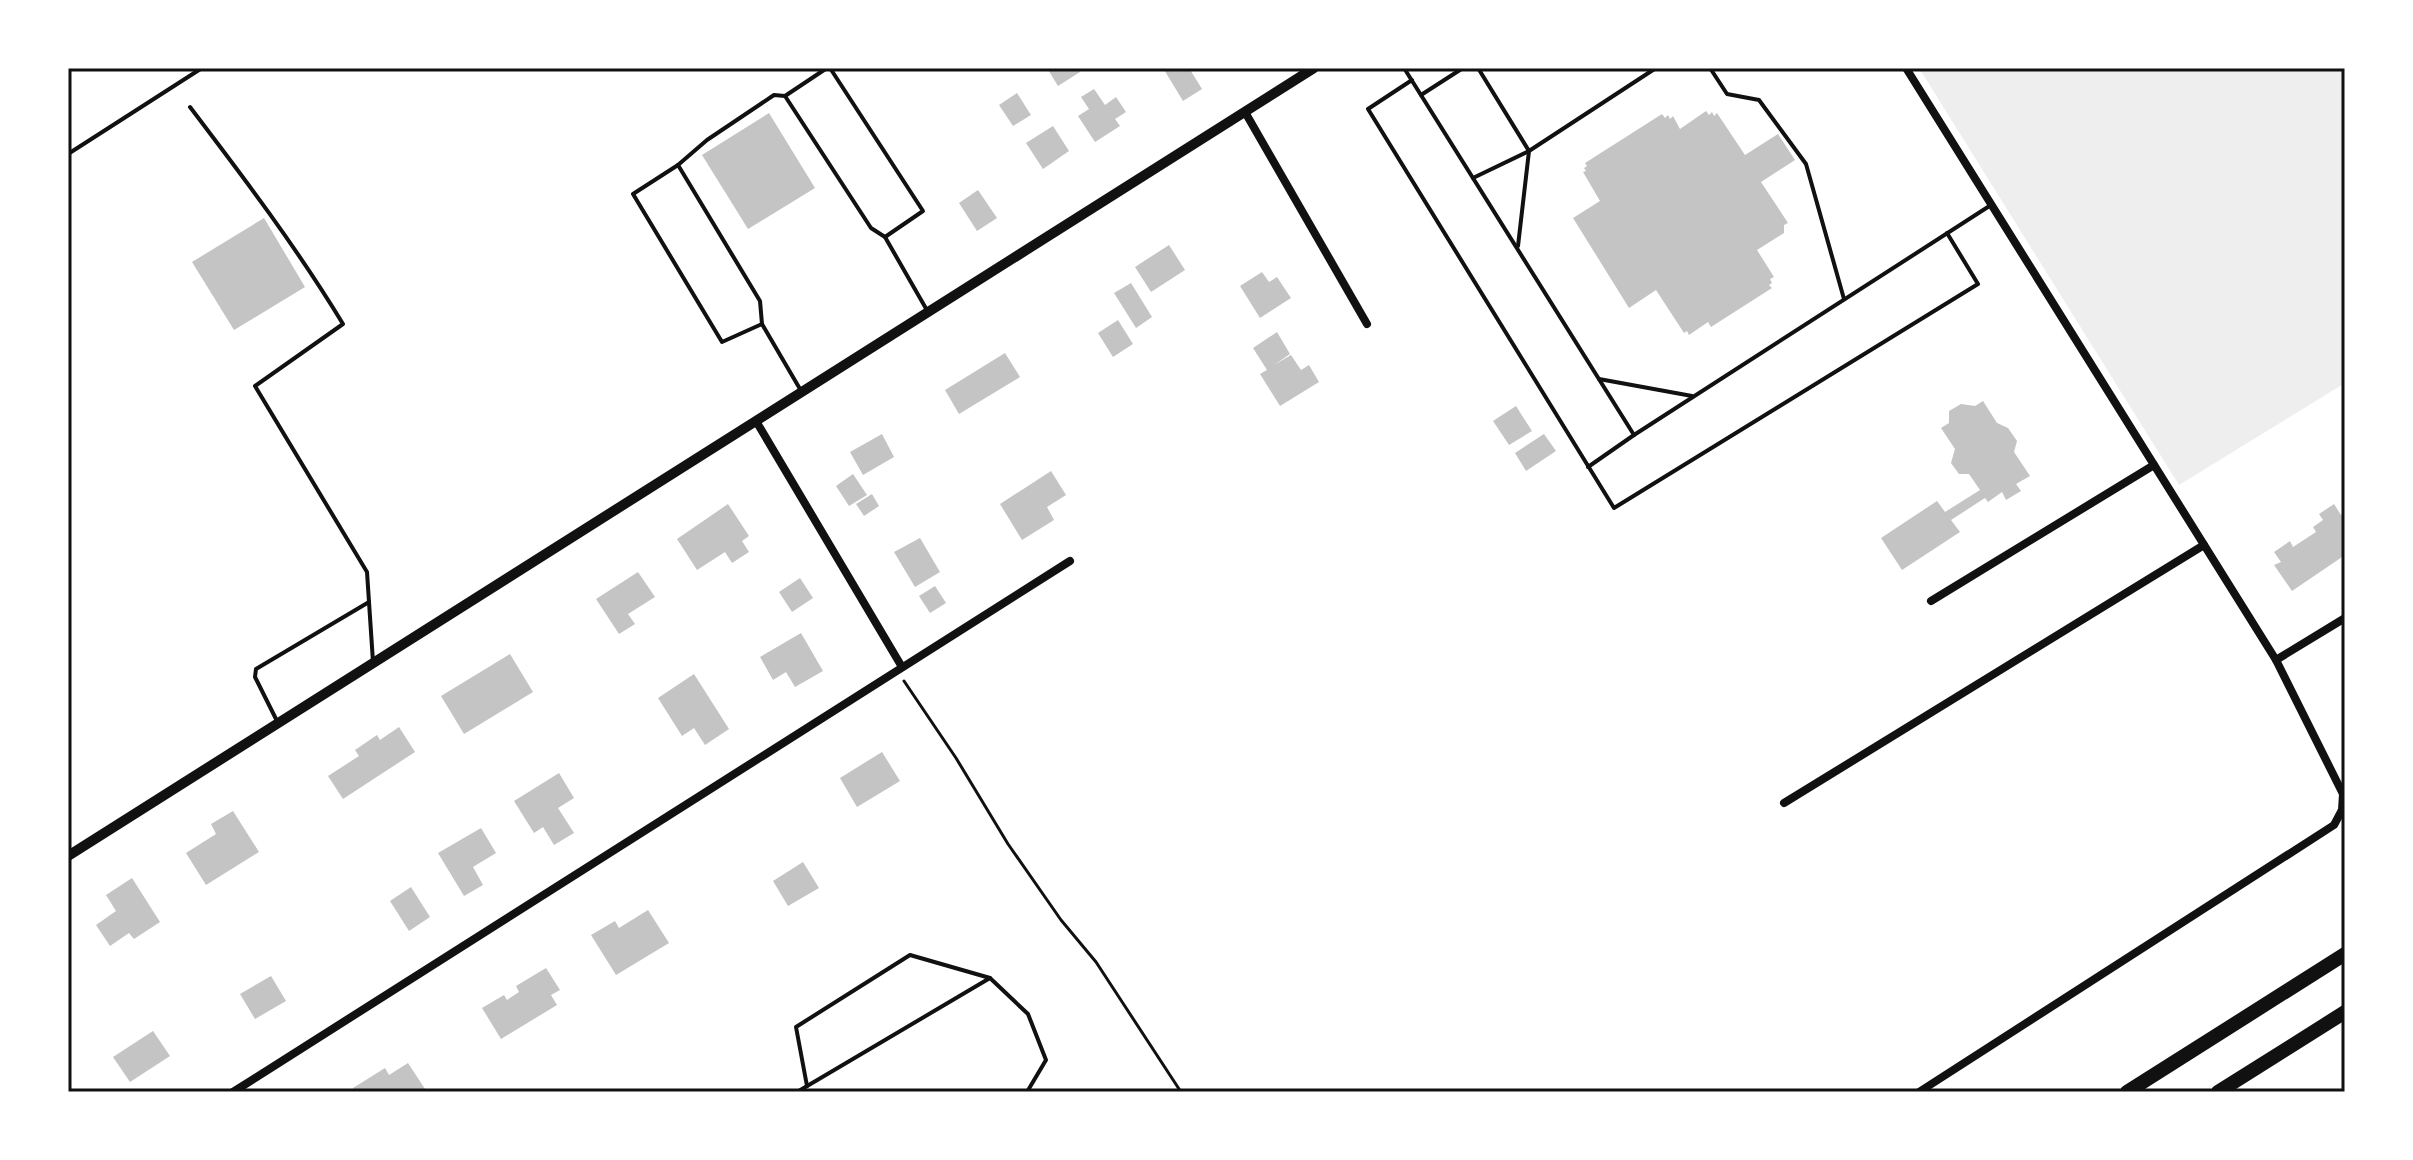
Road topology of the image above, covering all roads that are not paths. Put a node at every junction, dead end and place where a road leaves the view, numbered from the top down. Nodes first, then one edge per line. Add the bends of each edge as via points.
1 (202, 68) edge
2 (829, 68) edge
3 (1314, 68) edge
4 (1404, 68) edge
5 (1463, 68) edge
6 (1478, 68) edge
7 (1656, 68) edge
8 (1710, 68) edge
9 (1906, 68) edge
10 (1412, 80) junction
11 (1421, 95) junction
12 (785, 96) junction
13 (190, 107) dead end
14 (1245, 112) junction
15 (1529, 151) junction
16 (68, 154) edge
17 (678, 165) junction
18 (1473, 178) junction
19 (1991, 205) junction
20 (1947, 233) junction
21 (885, 237) junction
22 (1517, 249) junction
23 (1844, 299) junction
24 (928, 312) junction
25 (762, 324) junction
26 (1367, 324) dead end
27 (1599, 379) junction
28 (802, 392) junction
29 (1694, 396) junction
30 (756, 421) junction
31 (1634, 435) junction
32 (2154, 465) junction
33 (1588, 467) junction
34 (2204, 545) junction
35 (1070, 561) dead end
36 (1931, 601) dead end
37 (369, 602) junction
38 (2345, 618) edge
39 (2276, 660) junction
40 (373, 663) junction
41 (899, 669) junction
42 (278, 723) junction
43 (1784, 803) dead end
44 (68, 856) edge
45 (2345, 954) edge
46 (990, 978) junction
47 (2345, 1012) edge
48 (807, 1086) junction
49 (233, 1092) edge
50 (797, 1092) edge
51 (1027, 1092) edge
52 (1919, 1092) edge
53 (2127, 1092) edge
54 (2218, 1092) edge

1 - 16 lane
2 - 12 lane
2 - 21 lane via 923,211
3 - 14 street
4 - 10 lane
5 - 11 lane
6 - 15 lane
7 - 15 lane
8 - 23 lane via 1727,94 1759,100 1806,164
9 - 19 street
10 - 11 lane
10 - 33 lane via 1368,109
11 - 18 lane
12 - 17 lane via 774,95
12 - 21 lane via 871,228
13 - 37 lane via 273,217 343,324 255,386 367,572
14 - 24 street
14 - 26 street
15 - 18 lane
15 - 22 lane
17 - 25 lane via 760,301
17 - 25 lane via 633,194 722,342
18 - 22 lane
19 - 20 lane
19 - 32 street
20 - 23 lane
20 - 33 lane via 1978,284 1614,508
21 - 24 lane
22 - 27 lane
23 - 29 lane
24 - 28 street
25 - 28 lane
27 - 29 lane
27 - 31 lane
28 - 30 street
29 - 31 lane
30 - 40 street
30 - 41 street
31 - 33 lane
32 - 34 street
32 - 36 street
34 - 39 street
34 - 43 street
35 - 41 street
37 - 40 lane
37 - 42 lane via 256,669
38 - 39 street
39 - 52 street via 2343,794 2334,825
40 - 42 street
41 - 49 street
42 - 44 street
45 - 53 highway
46 - 48 lane
46 - 48 lane via 910,955 796,1027
46 - 51 lane via 1028,1014 1046,1060
47 - 54 highway
48 - 50 lane

